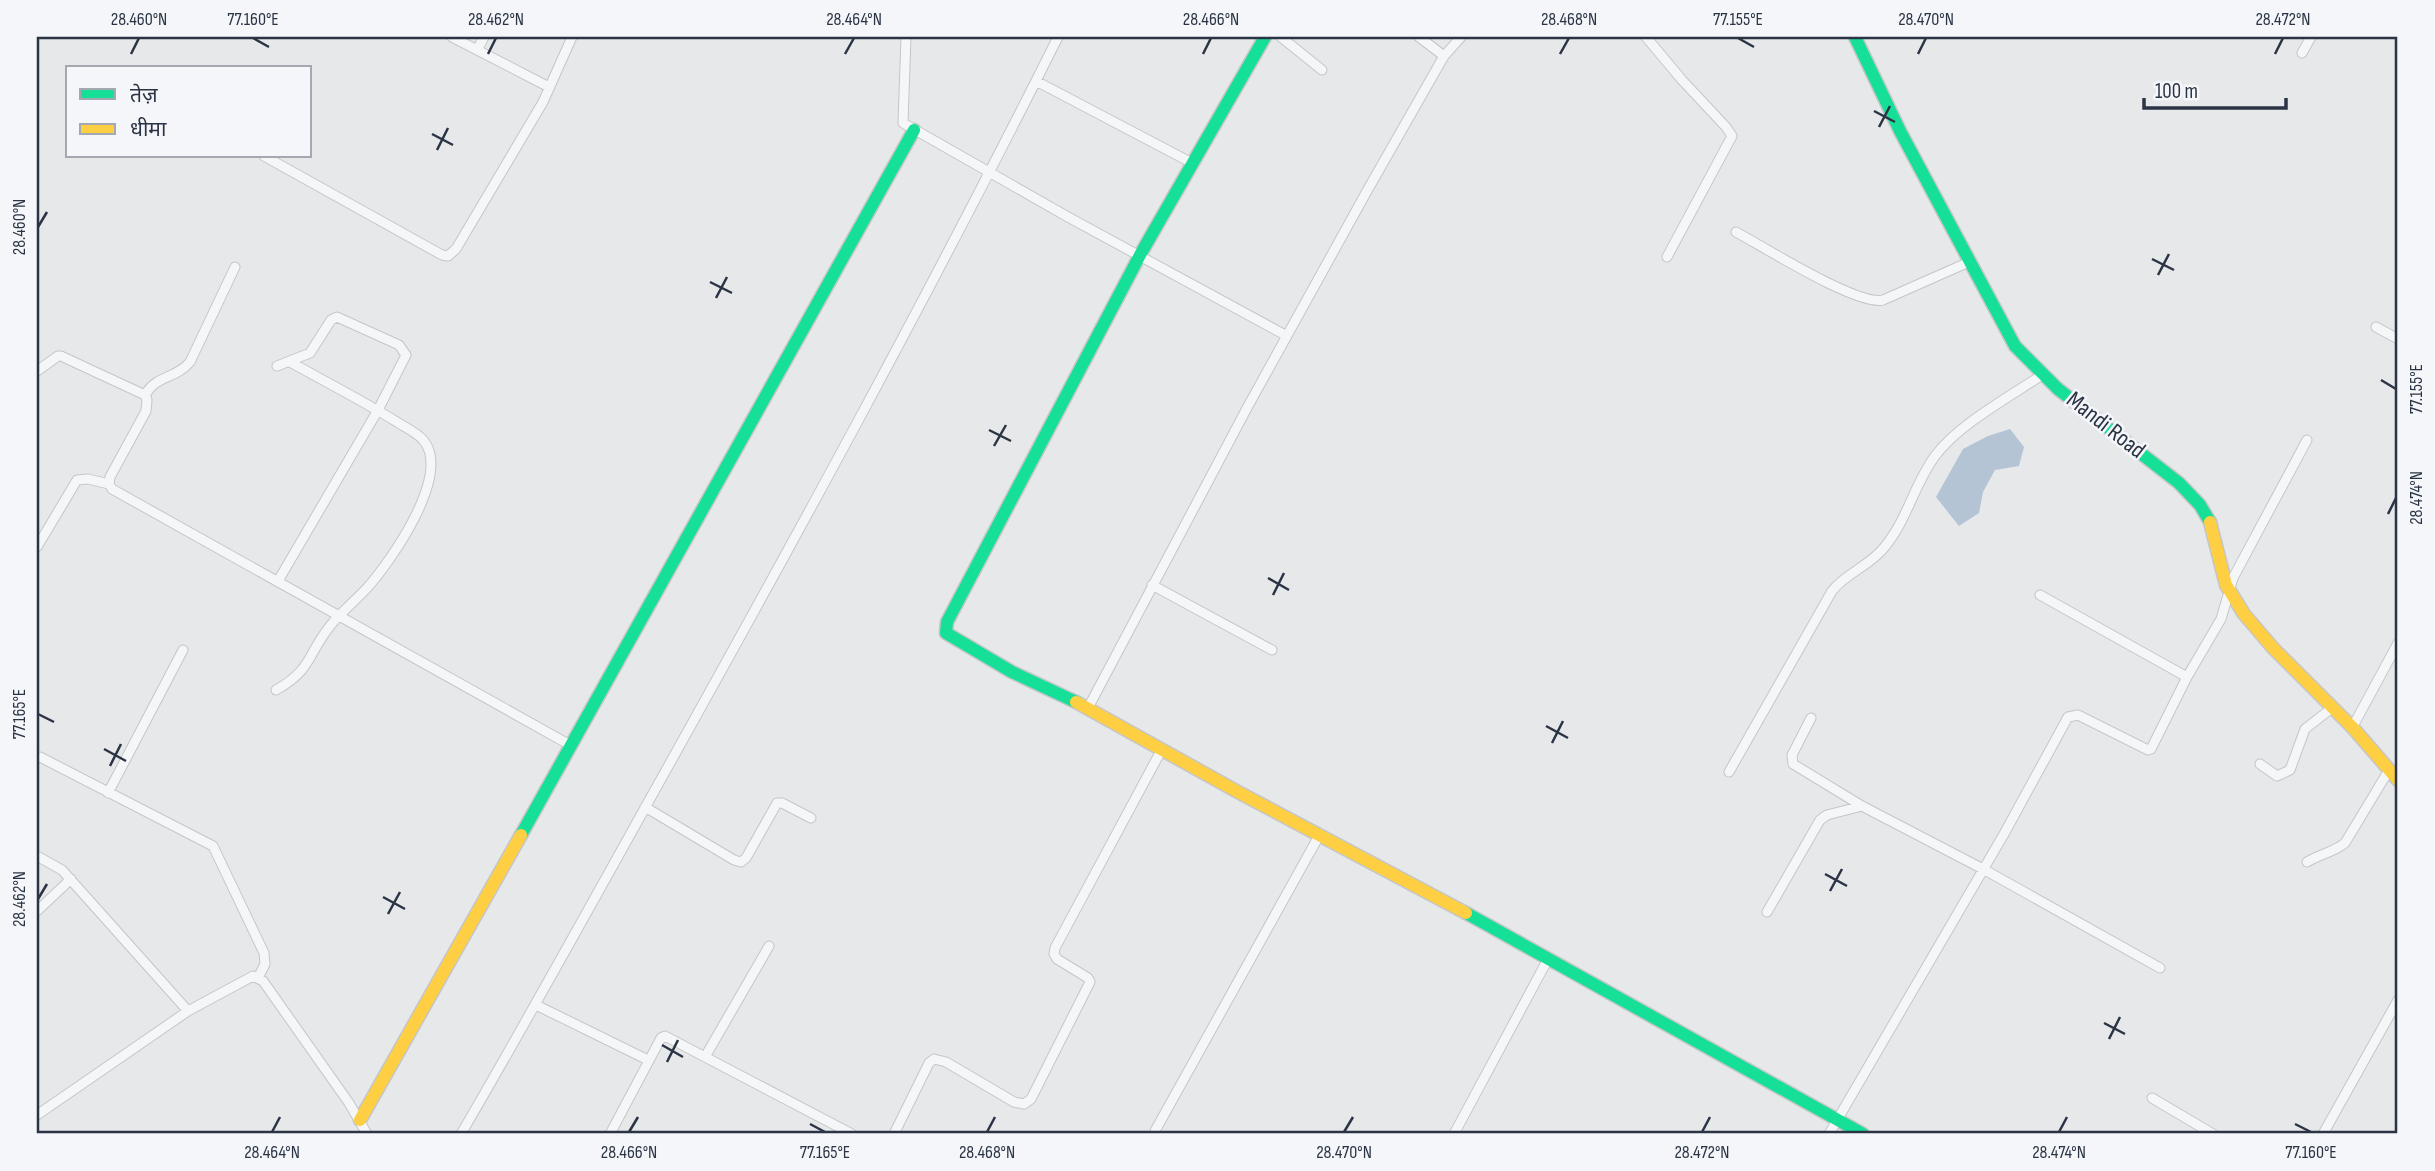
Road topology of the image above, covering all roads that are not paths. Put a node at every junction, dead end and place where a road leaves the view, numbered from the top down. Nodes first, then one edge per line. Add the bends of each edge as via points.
1 (452, 37) edge
2 (484, 37) edge
3 (572, 37) edge
4 (906, 37) edge
5 (1265, 37) edge
6 (1282, 37) edge
7 (1419, 37) edge
8 (1461, 37) edge
9 (1646, 37) edge
10 (1855, 37) edge
11 (2311, 37) edge
12 (1055, 38) edge
13 (477, 50) junction
14 (2302, 53) dead end
15 (1444, 56) junction
16 (1322, 70) dead end
17 (1036, 81) junction
18 (549, 87) junction
19 (914, 130) junction
20 (268, 158) edge
21 (1192, 163) junction
22 (990, 173) junction
23 (1736, 232) dead end
24 (1140, 255) junction
25 (1667, 257) dead end
26 (1969, 262) junction
27 (235, 267) dead end
28 (2376, 327) dead end
29 (1287, 336) junction
30 (2398, 339) edge
31 (290, 362) junction
32 (277, 366) dead end
33 (37, 371) edge
34 (2042, 375) junction
35 (145, 395) junction
36 (378, 410) junction
37 (2306, 440) dead end
38 (109, 484) junction
39 (37, 547) edge
40 (278, 582) junction
41 (1152, 585) junction
42 (2229, 592) junction
43 (2040, 595) dead end
44 (338, 616) junction
45 (2398, 643) edge
46 (183, 650) dead end
47 (1272, 650) dead end
48 (2187, 677) junction
49 (275, 690) dead end
50 (1088, 708) junction
51 (2332, 708) junction
52 (1811, 719) dead end
53 (2352, 727) junction
54 (570, 745) junction
55 (1162, 749) junction
56 (40, 757) dead end
57 (2260, 764) dead end
58 (2389, 770) junction
59 (1729, 772) dead end
60 (2398, 780) edge
61 (108, 793) junction
62 (1862, 806) junction
63 (645, 807) junction
64 (811, 818) dead end
65 (1320, 834) junction
66 (37, 856) edge
67 (2307, 862) dead end
68 (1983, 869) junction
69 (71, 879) junction
70 (39, 906) edge
71 (1768, 912) dead end
72 (769, 946) dead end
73 (1548, 958) junction
74 (2160, 968) dead end
75 (258, 978) junction
76 (2398, 1000) edge
77 (536, 1005) junction
78 (188, 1011) junction
79 (705, 1057) junction
80 (648, 1060) junction
81 (2152, 1098) dead end
82 (37, 1115) edge
83 (360, 1120) junction
84 (1837, 1120) junction
85 (1155, 1130) dead end
86 (367, 1134) edge
87 (461, 1134) edge
88 (610, 1134) edge
89 (852, 1134) edge
90 (894, 1134) edge
91 (1454, 1134) edge
92 (1829, 1134) edge
93 (1863, 1134) edge
94 (2213, 1134) edge
95 (2323, 1134) edge

1 - 13 street
2 - 13 street
3 - 18 street
4 - 19 street via 902,121
5 - 21 street
6 - 16 street
7 - 15 street
8 - 15 street
9 - 25 street via 1732,136
10 - 26 street, Mandi Road
11 - 14 street
12 - 17 street
13 - 18 street
15 - 29 street
17 - 21 street
17 - 22 street
18 - 20 street via 448,256
19 - 22 street
19 - 54 street
21 - 24 street
22 - 24 street
22 - 63 street
23 - 26 street via 1840,289 1874,302
24 - 29 street
24 - 50 street via 945,628 950,636 1012,672
26 - 34 street, Mandi Road via 2015,346
27 - 35 street via 190,362 181,371 155,381
28 - 30 street
29 - 41 street
31 - 32 street
31 - 36 street
31 - 36 street via 310,354 337,317 399,345 405,359
33 - 35 street via 61,356
34 - 42 street, Mandi Road via 2165,472 2203,508
34 - 59 street via 1953,436 1933,458 1891,539 1832,591
35 - 38 street via 146,411
36 - 40 street
36 - 44 street via 424,441 431,469 422,499 385,566
37 - 42 street
38 - 39 street via 78,480
38 - 40 street
40 - 44 street
41 - 47 street
41 - 50 street
42 - 48 street via 2221,619
42 - 51 street, Mandi Road via 2262,636
43 - 48 street
44 - 49 street via 303,670
44 - 54 street
45 - 53 street
46 - 61 street
48 - 68 street via 2149,750 2078,715 2068,717
50 - 55 street
51 - 53 street, Mandi Road
51 - 57 street via 2305,729 2290,770 2279,776
52 - 62 street via 1791,763
53 - 58 street, Mandi Road
54 - 83 street
55 - 65 street
55 - 90 street via 1055,948 1057,959 1090,982 1031,1100 1014,1102 934,1059
56 - 61 street
58 - 60 street, Mandi Road
58 - 67 street via 2345,843
61 - 75 street via 213,846 264,953 265,964
62 - 68 street
62 - 71 street via 1820,820
63 - 64 street via 741,862 776,803
63 - 77 street
65 - 73 street
65 - 85 street
66 - 69 street
68 - 74 street
68 - 84 street
69 - 70 street
69 - 78 street
72 - 79 street
73 - 84 street
73 - 91 street
75 - 78 street via 249,977
75 - 83 street
76 - 95 street
77 - 80 street
77 - 87 street
78 - 82 street
79 - 80 street via 665,1036
79 - 89 street
80 - 88 street
81 - 94 street
83 - 86 street
84 - 92 street
84 - 93 street

